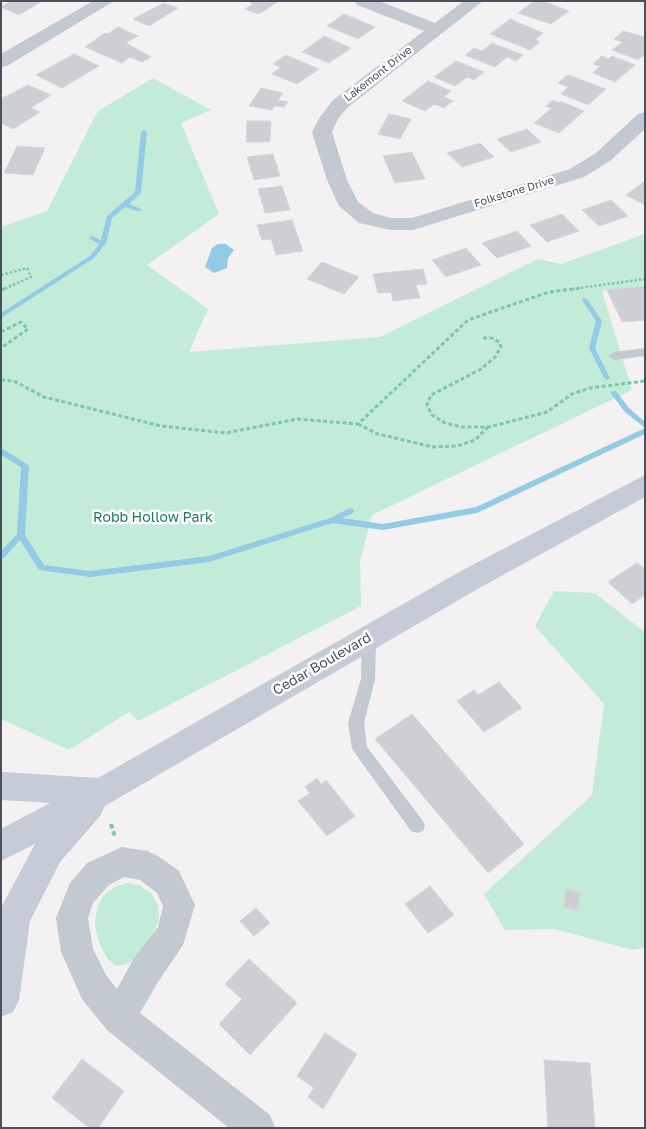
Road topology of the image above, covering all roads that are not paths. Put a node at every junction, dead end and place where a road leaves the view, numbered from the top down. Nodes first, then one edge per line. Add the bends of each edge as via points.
1 (106, 1) edge
2 (363, 1) edge
3 (475, 1) edge
4 (436, 30) junction
5 (1, 62) edge
6 (645, 118) edge
7 (366, 218) joint
8 (645, 352) edge
9 (614, 356) dead end
10 (645, 485) edge
11 (369, 638) junction
12 (1, 786) edge
13 (101, 792) junction
14 (417, 826) dead end
15 (1, 846) edge
16 (1, 1000) edge
17 (119, 1018) dead end
18 (257, 1128) edge

1 - 5 street
2 - 4 street
3 - 4 street, Lakemont Drive
4 - 7 street, Lakemont Drive via 340,104 322,132 343,196 349,206
6 - 7 street, Folkstone Drive via 603,157 577,173 413,224 391,224
8 - 9 lane
10 - 11 street, Cedar Boulevard
11 - 13 street, Cedar Boulevard
11 - 14 lane via 368,679 356,723 360,749
12 - 13 street
13 - 15 street, Cedar Boulevard
13 - 16 street via 49,851 14,918
17 - 18 street

